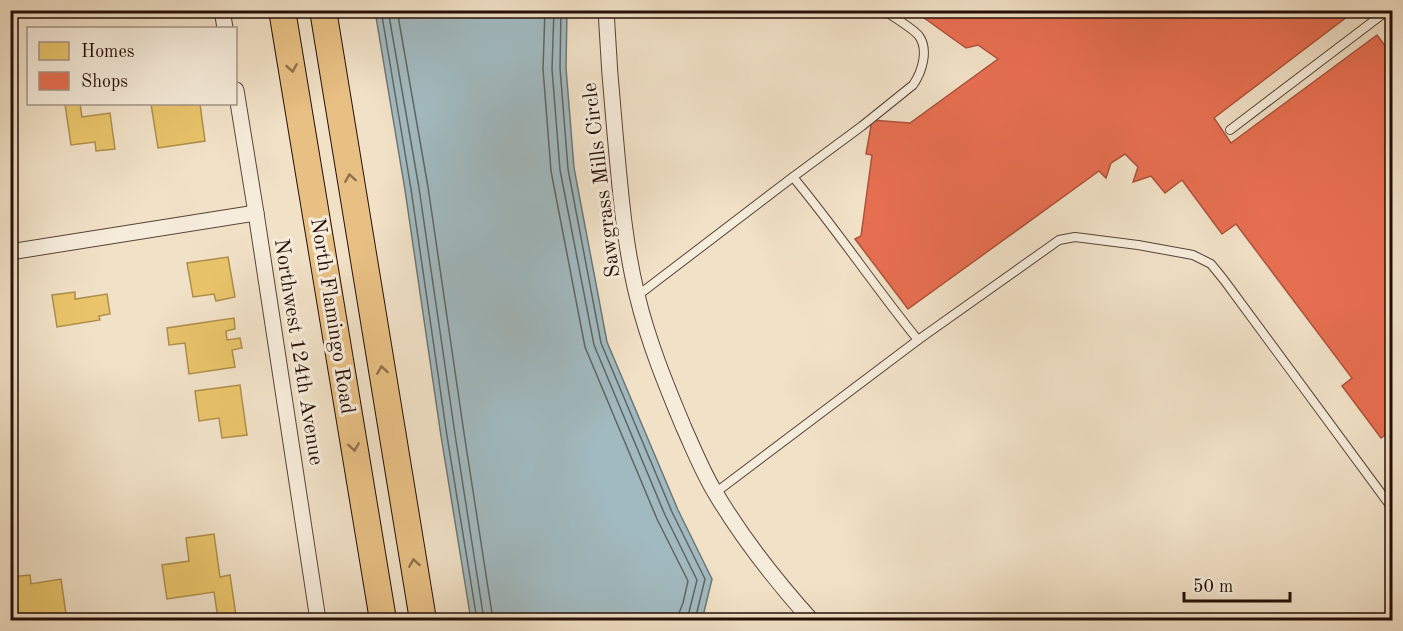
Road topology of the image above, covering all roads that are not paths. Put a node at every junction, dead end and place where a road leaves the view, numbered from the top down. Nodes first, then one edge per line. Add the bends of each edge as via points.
1 (222, 10) edge
2 (282, 10) edge
3 (323, 10) edge
4 (606, 10) edge
5 (884, 10) edge
6 (1388, 10) edge
7 (225, 27) edge
8 (237, 96) edge
9 (1230, 130) dead end
10 (793, 177) junction
11 (256, 213) junction
12 (10, 252) edge
13 (638, 296) junction
14 (918, 340) junction
15 (715, 493) junction
16 (1392, 508) edge
17 (318, 621) edge
18 (383, 621) edge
19 (423, 621) edge
20 (812, 621) edge

1 - 7 street
2 -> 18 highway, North Flamingo Road
19 -> 3 highway, North Flamingo Road
4 - 13 street, Sawgrass Mills Circle via 621,203
5 - 10 lane via 919,36 924,54 918,78
6 - 9 lane
8 - 11 street, Northwest 124th Avenue
10 - 13 lane
10 - 14 lane
11 - 12 street
11 - 17 street, Northwest 124th Avenue
13 - 15 street, Sawgrass Mills Circle via 660,370
14 - 15 lane
14 - 16 lane via 1059,240 1075,237 1193,255 1211,264 1224,280
15 - 20 street, Sawgrass Mills Circle via 756,555

